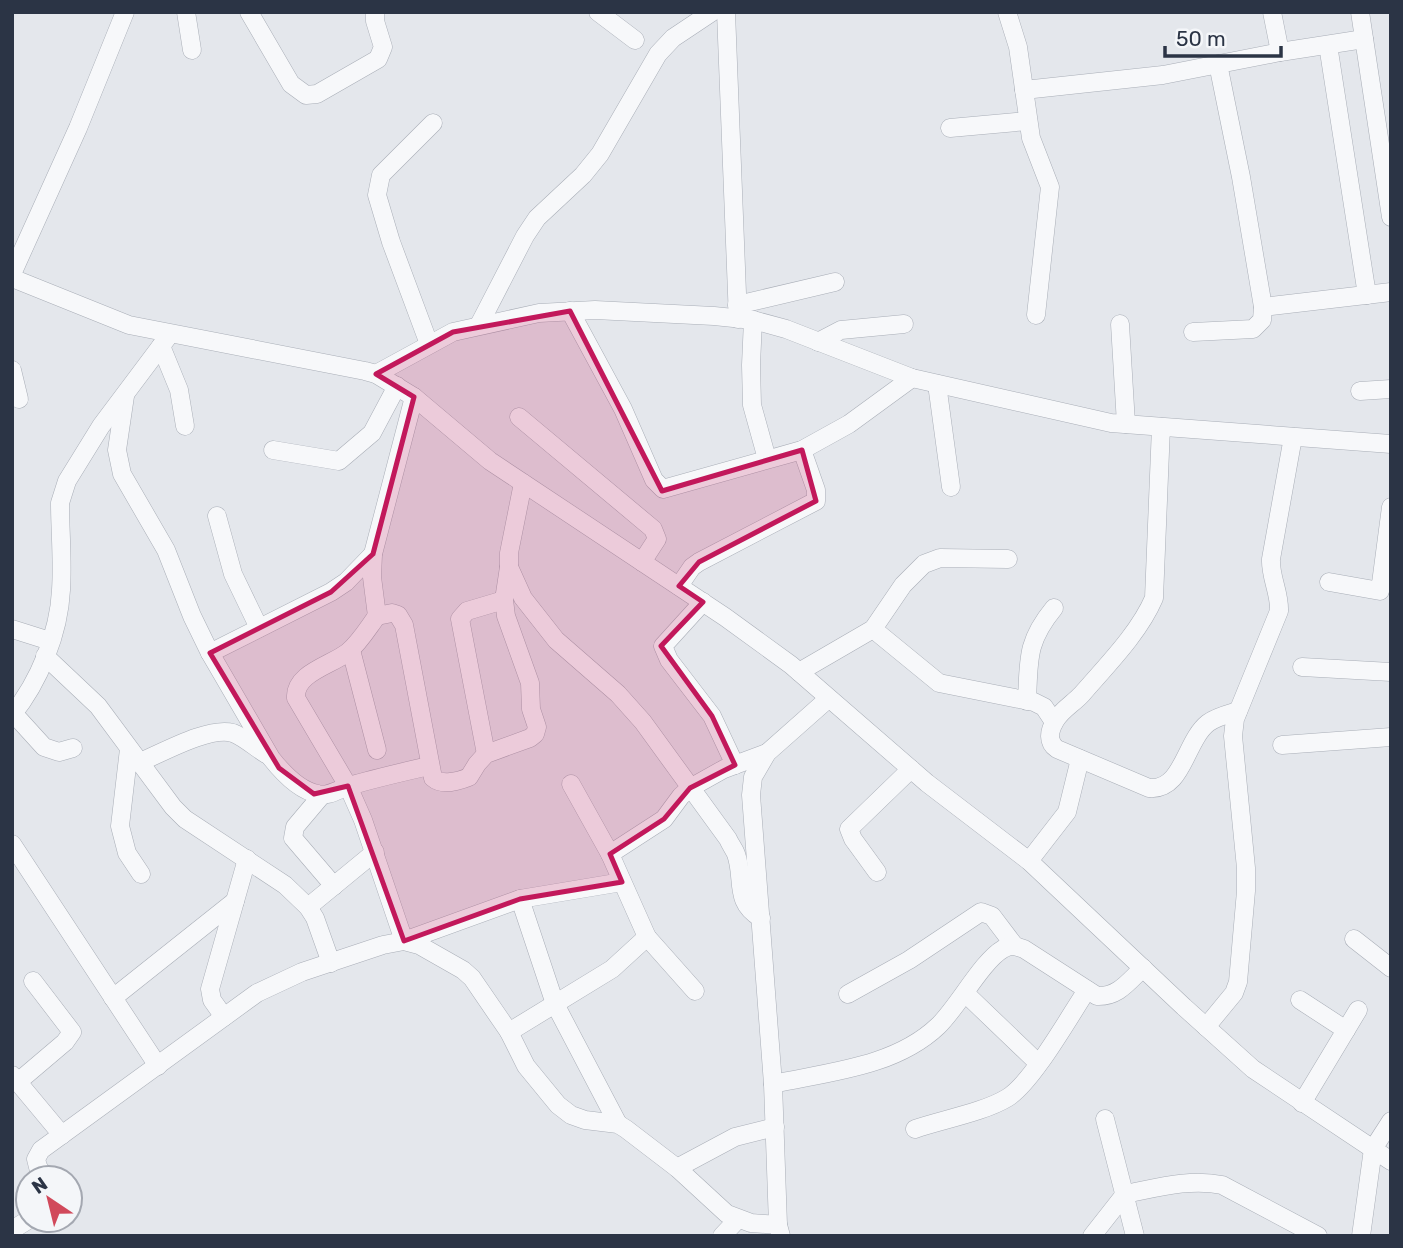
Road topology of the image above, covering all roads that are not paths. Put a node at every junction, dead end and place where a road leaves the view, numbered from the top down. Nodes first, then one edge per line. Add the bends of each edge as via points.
1 (125, 12) edge
2 (186, 12) edge
3 (249, 12) edge
4 (391, 12) edge
5 (598, 12) edge
6 (711, 12) edge
7 (726, 12) edge
8 (1007, 12) edge
9 (1272, 12) edge
10 (1360, 12) edge
11 (375, 13) edge
12 (1364, 39) junction
13 (635, 40) dead end
14 (1328, 45) junction
15 (192, 50) dead end
16 (1280, 52) junction
17 (1218, 64) junction
18 (1024, 90) junction
19 (1028, 121) junction
20 (433, 123) dead end
21 (950, 128) dead end
22 (1391, 217) edge
23 (12, 276) edge
24 (835, 282) dead end
25 (1391, 292) edge
26 (1367, 295) junction
27 (1263, 307) junction
28 (570, 311) junction
29 (1035, 314) dead end
30 (743, 315) junction
31 (904, 324) dead end
32 (1120, 324) dead end
33 (479, 325) junction
34 (1194, 332) dead end
35 (165, 340) junction
36 (818, 341) junction
37 (429, 344) junction
38 (12, 370) edge
39 (376, 374) junction
40 (912, 378) junction
41 (937, 384) junction
42 (397, 386) junction
43 (1391, 388) edge
44 (1360, 391) dead end
45 (125, 396) junction
46 (414, 397) junction
47 (19, 399) dead end
48 (519, 417) dead end
49 (1126, 424) junction
50 (185, 426) dead end
51 (1161, 427) junction
52 (1293, 437) junction
53 (1391, 444) edge
54 (272, 450) dead end
55 (802, 450) junction
56 (767, 459) junction
57 (523, 483) junction
58 (951, 487) dead end
59 (1391, 507) edge
60 (217, 516) dead end
61 (373, 554) junction
62 (1008, 559) dead end
63 (642, 562) junction
64 (509, 568) junction
65 (1329, 582) dead end
66 (679, 586) junction
67 (1385, 593) edge
68 (504, 600) junction
69 (703, 602) junction
70 (1054, 608) dead end
71 (377, 616) junction
72 (259, 628) junction
73 (12, 629) edge
74 (873, 629) junction
75 (48, 649) junction
76 (351, 650) junction
77 (210, 653) junction
78 (1302, 667) dead end
79 (799, 672) junction
80 (1391, 672) edge
81 (828, 699) junction
82 (1027, 701) junction
83 (1238, 711) junction
84 (13, 715) edge
85 (1054, 722) junction
86 (1391, 737) edge
87 (1283, 745) dead end
88 (73, 748) dead end
89 (377, 750) dead end
90 (767, 753) junction
91 (486, 754) junction
92 (134, 756) junction
93 (271, 758) junction
94 (1080, 759) junction
95 (735, 765) junction
96 (429, 766) junction
97 (911, 769) junction
98 (571, 784) dead end
99 (348, 786) junction
100 (690, 788) junction
101 (322, 795) junction
102 (12, 844) edge
103 (375, 852) junction
104 (610, 854) junction
105 (247, 859) junction
106 (1029, 861) junction
107 (877, 872) dead end
108 (141, 874) dead end
109 (622, 881) junction
110 (334, 886) junction
111 (520, 899) junction
112 (235, 901) junction
113 (308, 907) junction
114 (761, 918) junction
115 (647, 937) junction
116 (1353, 939) dead end
117 (404, 941) junction
118 (1014, 945) junction
119 (331, 963) junction
120 (1143, 968) junction
121 (1391, 968) edge
122 (33, 981) dead end
123 (1087, 990) junction
124 (695, 991) dead end
125 (965, 993) junction
126 (848, 994) dead end
127 (113, 998) junction
128 (1300, 1000) dead end
129 (555, 1004) junction
130 (1358, 1010) dead end
131 (224, 1017) junction
132 (1206, 1027) junction
133 (1346, 1030) junction
134 (509, 1032) junction
135 (1038, 1063) junction
136 (158, 1066) junction
137 (16, 1078) edge
138 (773, 1084) junction
139 (1303, 1103) junction
140 (1105, 1119) dead end
141 (1391, 1121) edge
142 (618, 1125) junction
143 (775, 1127) junction
144 (915, 1129) dead end
145 (62, 1135) junction
146 (1373, 1149) junction
147 (1391, 1161) edge
148 (37, 1164) edge
149 (677, 1168) junction
150 (1125, 1194) junction
151 (738, 1219) junction
152 (779, 1230) edge
153 (722, 1236) edge
154 (1092, 1236) edge
155 (1135, 1236) edge
156 (1318, 1236) edge
157 (1361, 1236) edge

1 - 23 street
2 - 15 street
3 - 11 street via 291,84 306,95 317,94 378,59 383,47
4 - 11 street
5 - 13 street
6 - 33 street via 658,54 600,154 525,236
7 - 30 street
8 - 18 street
9 - 16 street
10 - 12 street
12 - 14 street
12 - 22 street
14 - 16 street
14 - 26 street
16 - 17 street
17 - 18 street via 1163,75
17 - 27 street
18 - 19 street
19 - 21 street
19 - 29 street via 1034,152 1050,187
20 - 37 street via 381,175 377,195
23 - 35 street
24 - 30 street
25 - 26 street
26 - 27 street
27 - 34 street via 1262,320 1253,329
28 - 30 street
28 - 33 street
28 - 56 street via 659,486 670,488
30 - 36 street
30 - 56 street via 752,405
31 - 36 street via 841,330
32 - 49 street
33 - 37 street
35 - 39 street
35 - 45 street
35 - 50 street
36 - 40 street
37 - 39 street
38 - 47 street
39 - 42 street
40 - 41 street
40 - 55 street via 849,424
41 - 49 street
41 - 58 street
42 - 46 street
42 - 54 street via 372,433 339,461
43 - 44 street
45 - 75 street via 62,490 61,591
45 - 77 street via 118,462 166,550
46 - 57 street
46 - 61 street
48 - 63 street via 653,529 657,540
49 - 51 street
51 - 52 street
51 - 85 street via 1154,598 1145,617
52 - 53 street
52 - 83 street via 1271,559 1279,611
55 - 56 street
55 - 66 street via 816,500 699,562
57 - 63 street
57 - 64 street
59 - 67 street
60 - 72 street via 227,559
61 - 71 street
61 - 72 street via 331,592
62 - 74 street via 940,558 924,564 903,585
63 - 66 street
64 - 68 street
64 - 100 street via 523,598 555,640 618,694
65 - 67 street
66 - 69 street
68 - 91 street via 467,611 460,619
68 - 91 street via 509,630 530,683 537,727 530,738
69 - 79 street
69 - 95 street via 663,646 712,716
70 - 82 street via 1034,636
71 - 76 street
71 - 96 street via 398,615 404,625
72 - 77 street
73 - 75 street
74 - 79 street
74 - 82 street via 939,683
75 - 84 street
75 - 92 street
76 - 89 street
76 - 99 street via 300,681 295,689
77 - 93 street
78 - 80 street
79 - 81 street
81 - 90 street
81 - 97 street
82 - 85 street via 1044,708
83 - 94 street via 1208,723 1174,778 1158,788
83 - 132 street via 1233,736 1246,891 1238,982
84 - 88 street via 44,747 60,752
85 - 94 street via 1052,746
86 - 87 street
90 - 95 street
90 - 114 street via 753,777 751,794
91 - 96 street via 464,779 437,782
92 - 93 street via 223,731 236,734
92 - 105 street via 186,819
92 - 108 street via 120,826 127,853
93 - 101 street via 295,782
94 - 106 street via 1066,812
95 - 100 street
96 - 99 street
97 - 106 street
97 - 107 street via 849,830
98 - 104 street
99 - 101 street
99 - 103 street
100 - 104 street via 664,819
100 - 114 street via 736,854 743,899 751,913
101 - 110 street via 295,827 293,838
102 - 127 street
103 - 110 street
103 - 117 street
104 - 109 street
105 - 112 street
105 - 113 street
106 - 120 street
109 - 111 street
109 - 115 street
110 - 113 street
111 - 117 street
111 - 129 street
112 - 127 street
112 - 131 street via 210,989
113 - 119 street
114 - 138 street
115 - 124 street
115 - 129 street via 612,969
116 - 121 street
117 - 119 street
117 - 134 street via 463,970
118 - 123 street
118 - 125 street via 992,959
118 - 126 street via 992,916 981,912 909,961
119 - 131 street via 285,978
120 - 123 street via 1108,996
120 - 132 street
122 - 137 street via 72,1032
123 - 135 street
125 - 135 street
125 - 138 street via 935,1028 906,1048 873,1062
127 - 136 street
128 - 133 street
129 - 134 street
129 - 142 street
130 - 133 street
131 - 136 street
132 - 139 street via 1252,1069
133 - 139 street
134 - 142 street via 526,1066 558,1105 585,1120
135 - 144 street via 1007,1098
136 - 145 street
137 - 145 street
138 - 143 street
139 - 146 street
140 - 150 street
141 - 146 street
142 - 149 street
143 - 149 street via 735,1137
143 - 152 street
145 - 148 street via 41,1150
146 - 147 street
146 - 157 street
149 - 151 street
150 - 154 street
150 - 155 street
150 - 156 street via 1190,1183 1222,1185
151 - 152 street
151 - 153 street

